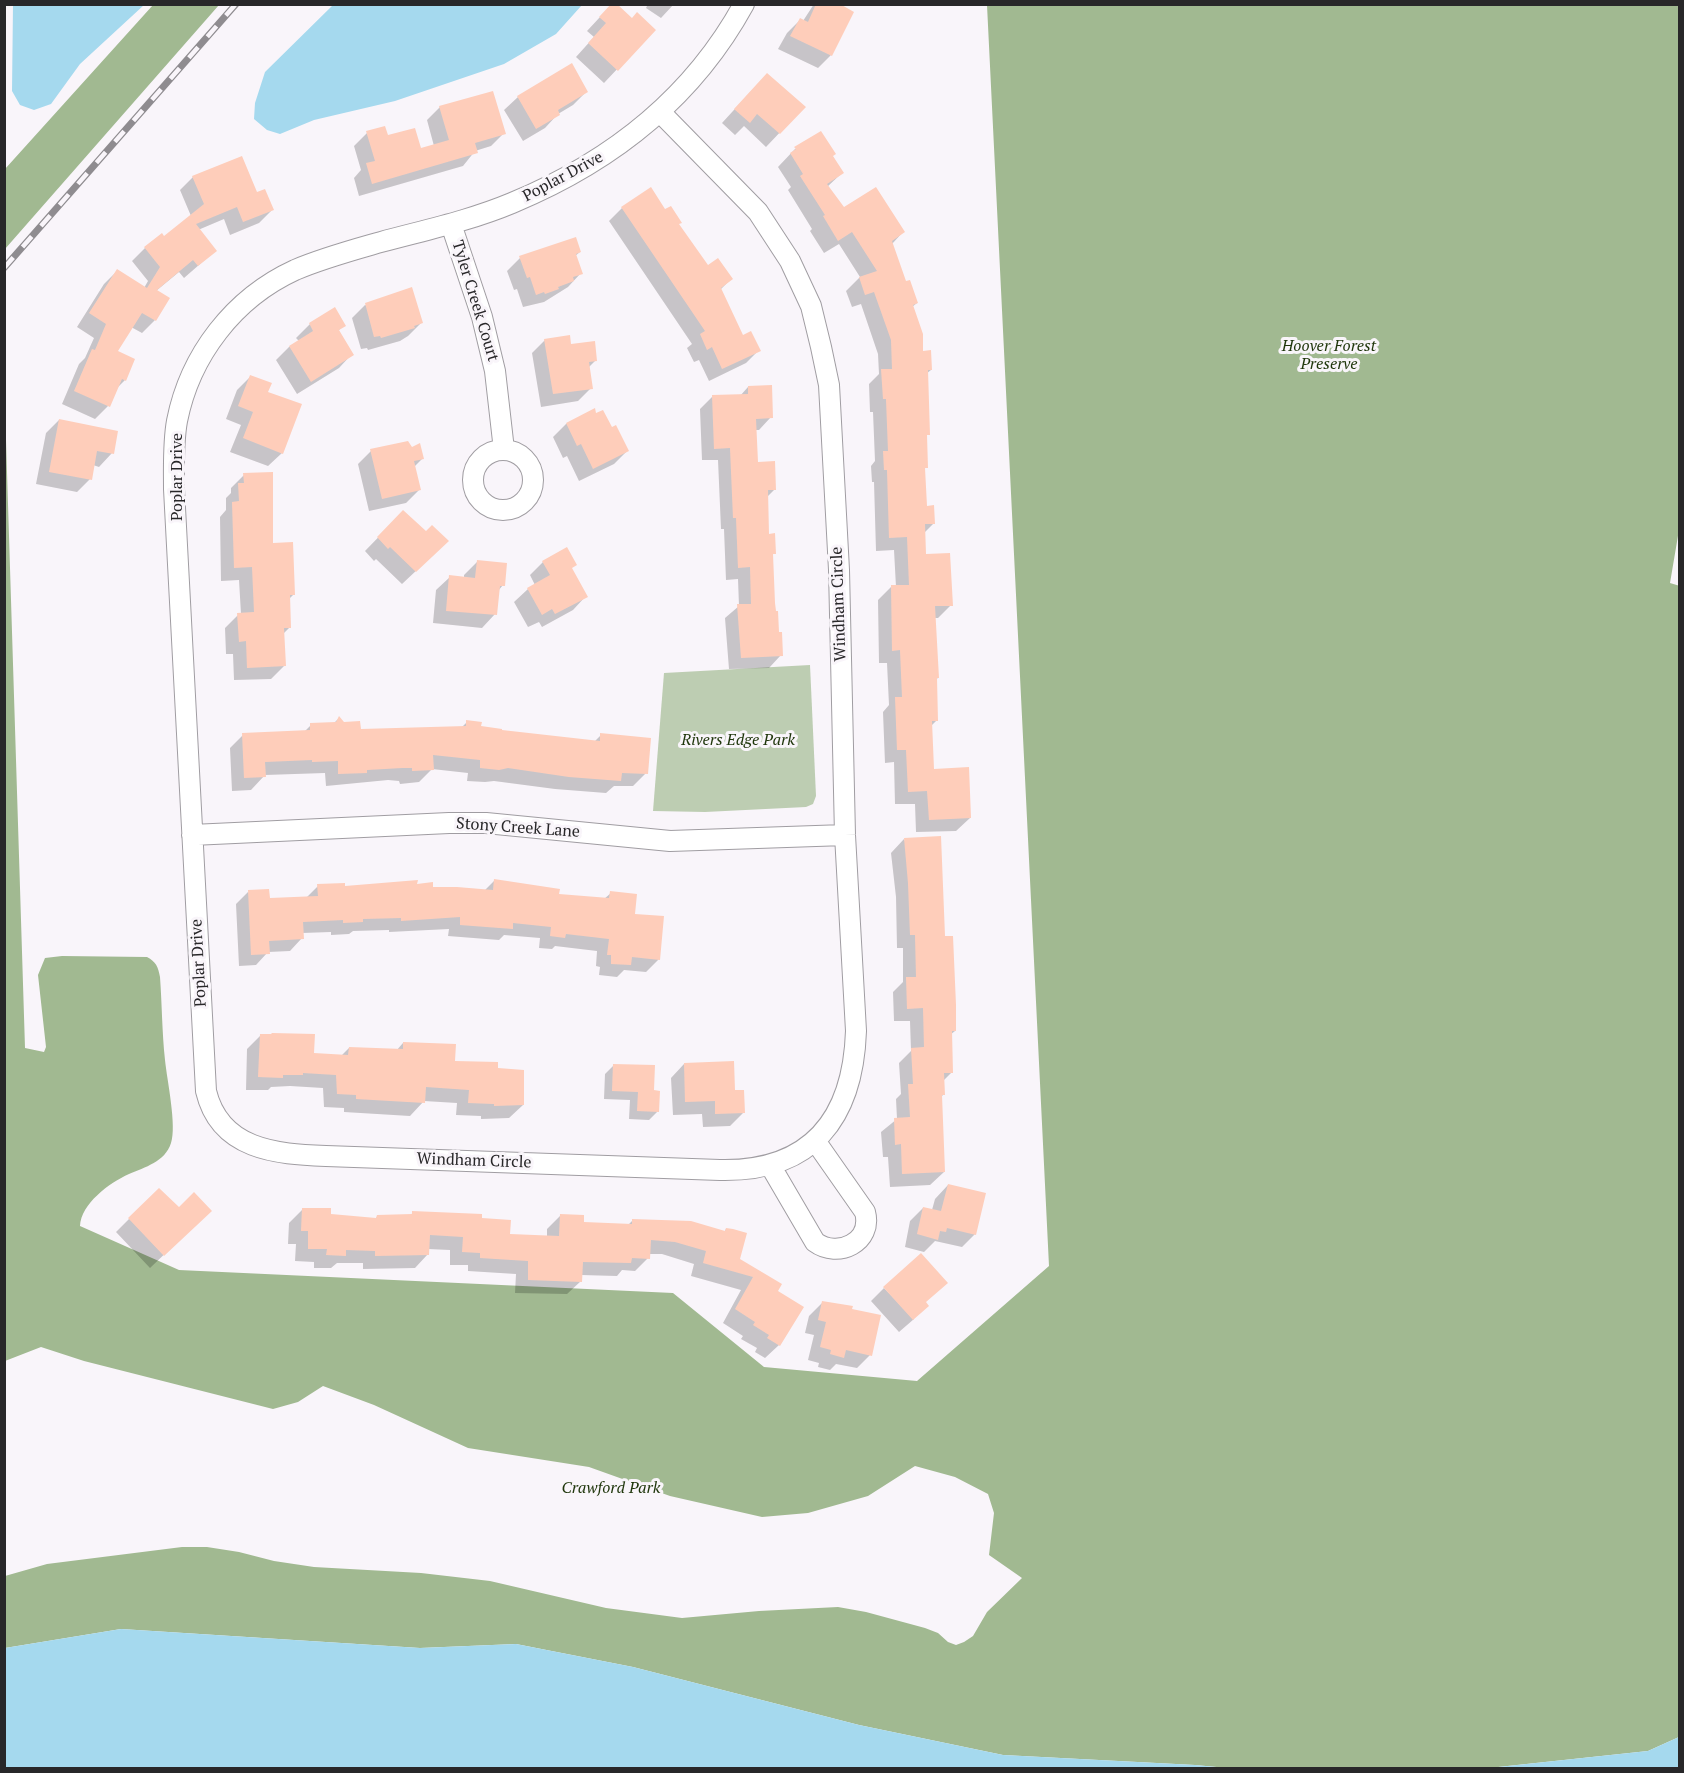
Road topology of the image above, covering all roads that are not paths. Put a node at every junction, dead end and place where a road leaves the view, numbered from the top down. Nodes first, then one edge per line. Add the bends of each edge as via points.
1 (744, 4) edge
2 (660, 112) junction
3 (451, 224) junction
4 (504, 450) dead end
5 (192, 835) junction
6 (845, 835) junction
7 (206, 1091) joint
8 (816, 1142) junction
9 (770, 1165) junction

1 - 2 street, Poplar Drive via 712,57
2 - 3 street, Poplar Drive via 585,168 546,189
2 - 6 street, Windham Circle via 758,212 790,261 814,316 829,385 839,570
3 - 4 street, Tyler Creek Court via 482,316 495,371
3 - 5 street, Poplar Drive via 323,259 273,282 224,322 203,352 186,390 177,421 174,489
5 - 6 street, Stony Creek Lane via 486,823 670,841
5 - 7 street, Poplar Drive
6 - 8 street, Windham Circle via 855,1053 851,1080 842,1101
7 - 9 street, Windham Circle via 214,1117 226,1129 245,1142 286,1154 726,1170
8 - 9 street, Windham Circle
8 - 9 street via 865,1212 865,1230 852,1244 832,1250 814,1242

